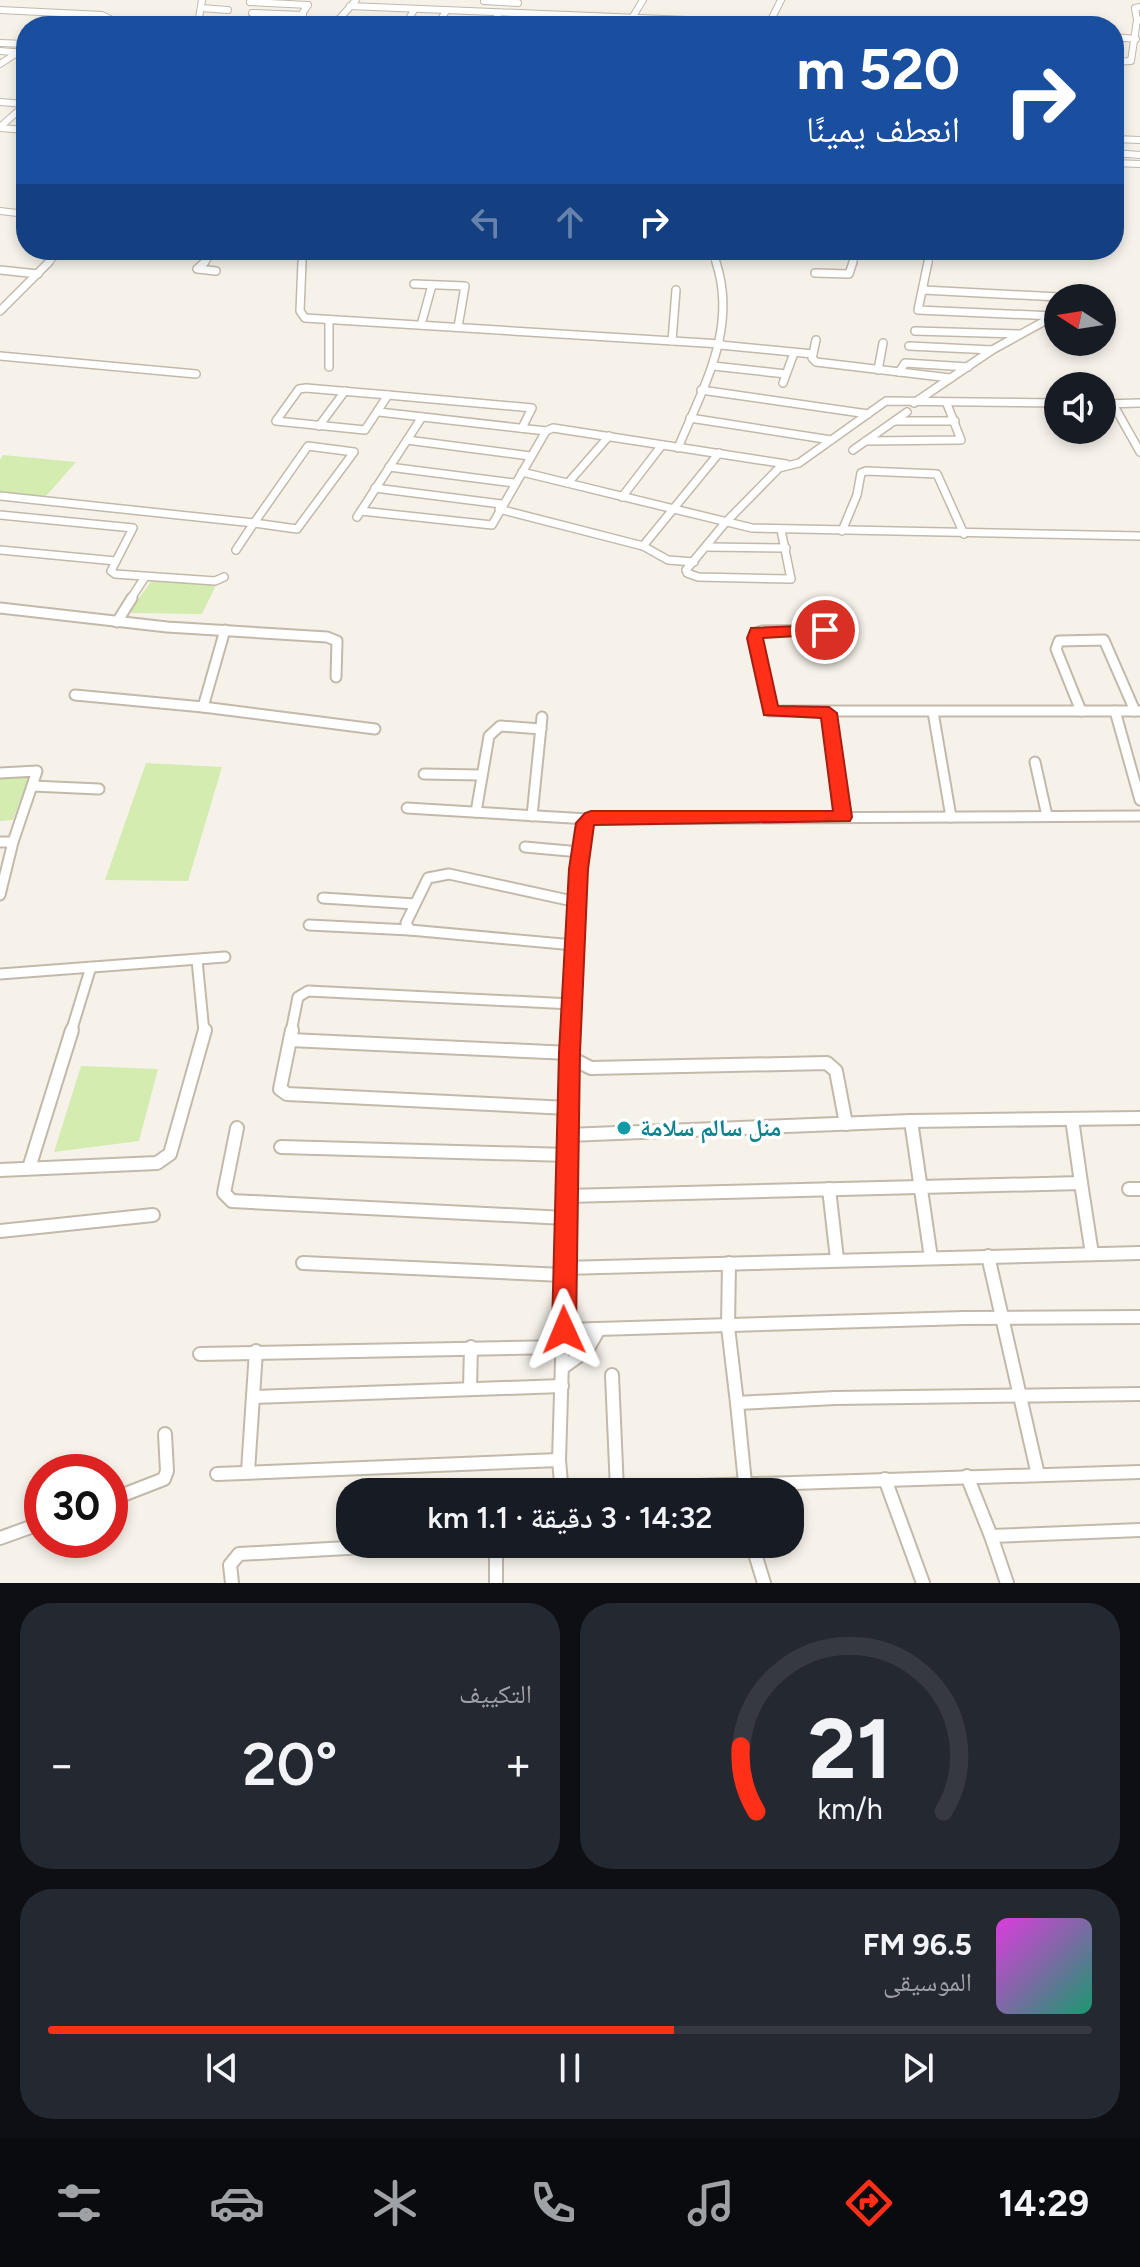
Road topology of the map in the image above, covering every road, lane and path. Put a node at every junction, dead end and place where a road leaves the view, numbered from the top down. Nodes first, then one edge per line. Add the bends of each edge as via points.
1 (202, 0) edge
2 (356, 0) edge
3 (250, 1) edge
4 (484, 1) edge
5 (519, 2) edge
6 (350, 6) junction
7 (1140, 7) edge
8 (201, 8) junction
9 (0, 10) edge
10 (228, 10) dead end
11 (414, 10) junction
12 (446, 11) junction
13 (252, 13) junction
14 (499, 13) junction
15 (510, 14) junction
16 (532, 14) joint
17 (303, 15) joint
18 (104, 16) edge
19 (199, 16) edge
20 (253, 16) edge
21 (342, 16) edge
22 (411, 16) edge
23 (443, 16) edge
24 (497, 16) edge
25 (582, 16) edge
26 (1138, 20) edge
27 (1124, 38) edge
28 (1136, 39) junction
29 (1137, 53) edge
30 (16, 113) edge
31 (0, 128) edge
32 (51, 260) edge
33 (206, 260) edge
34 (303, 260) edge
35 (715, 260) edge
36 (854, 260) edge
37 (929, 260) edge
38 (0, 270) edge
39 (216, 271) dead end
40 (815, 273) dead end
41 (38, 274) junction
42 (414, 284) dead end
43 (432, 285) junction
44 (676, 290) dead end
45 (923, 290) junction
46 (1044, 296) edge
47 (0, 311) edge
48 (1044, 315) edge
49 (329, 320) junction
50 (1044, 322) edge
51 (421, 325) junction
52 (458, 327) junction
53 (915, 331) dead end
54 (927, 331) junction
55 (967, 332) junction
56 (1021, 334) junction
57 (782, 338) dead end
58 (816, 340) dead end
59 (672, 341) junction
60 (883, 343) dead end
61 (720, 345) junction
62 (909, 346) dead end
63 (928, 348) junction
64 (969, 349) junction
65 (992, 350) junction
66 (777, 351) junction
67 (794, 353) junction
68 (813, 354) junction
69 (0, 356) edge
70 (713, 366) junction
71 (329, 367) dead end
72 (968, 367) junction
73 (878, 370) junction
74 (899, 372) junction
75 (196, 374) dead end
76 (786, 374) junction
77 (950, 378) junction
78 (783, 383) dead end
79 (701, 390) junction
80 (345, 391) junction
81 (389, 394) junction
82 (914, 403) junction
83 (1044, 403) edge
84 (1140, 403) edge
85 (947, 404) junction
86 (1116, 404) edge
87 (1116, 409) edge
88 (379, 412) junction
89 (907, 412) dead end
90 (868, 414) junction
91 (422, 417) junction
92 (690, 418) junction
93 (894, 421) junction
94 (955, 421) junction
95 (319, 426) junction
96 (522, 428) junction
97 (546, 431) junction
98 (609, 436) junction
99 (407, 440) junction
100 (831, 440) junction
101 (866, 441) junction
102 (662, 445) junction
103 (678, 448) junction
104 (853, 450) dead end
105 (1140, 452) edge
106 (719, 453) junction
107 (530, 456) junction
108 (787, 464) junction
109 (389, 467) junction
110 (522, 472) junction
111 (514, 483) junction
112 (568, 483) junction
113 (375, 488) junction
114 (0, 496) edge
115 (622, 497) junction
116 (500, 507) junction
117 (674, 509) junction
118 (0, 515) edge
119 (254, 523) junction
120 (725, 523) junction
121 (781, 530) junction
122 (842, 531) junction
123 (964, 534) junction
124 (1140, 536) edge
125 (643, 546) junction
126 (707, 547) junction
127 (786, 548) junction
128 (0, 550) edge
129 (236, 550) dead end
130 (116, 561) junction
131 (694, 562) junction
132 (145, 577) junction
133 (224, 577) dead end
134 (0, 608) edge
135 (117, 622) junction
136 (225, 630) junction
137 (825, 630) dead end
138 (336, 677) dead end
139 (75, 695) dead end
140 (203, 707) junction
141 (1081, 711) junction
142 (1115, 711) junction
143 (1137, 711) edge
144 (933, 712) junction
145 (829, 713) junction
146 (542, 717) dead end
147 (375, 729) dead end
148 (541, 729) junction
149 (1035, 762) dead end
150 (0, 773) edge
151 (424, 774) dead end
152 (482, 775) junction
153 (32, 786) junction
154 (99, 789) dead end
155 (1140, 800) edge
156 (407, 808) dead end
157 (476, 812) junction
158 (532, 816) junction
159 (1047, 816) junction
160 (1140, 816) edge
161 (843, 817) junction
162 (951, 817) junction
163 (588, 819) junction
164 (0, 842) edge
165 (13, 842) junction
166 (525, 847) dead end
167 (580, 852) junction
168 (0, 895) edge
169 (323, 898) dead end
170 (577, 902) junction
171 (415, 904) junction
172 (309, 925) dead end
173 (410, 930) junction
174 (574, 945) junction
175 (225, 957) dead end
176 (197, 960) junction
177 (90, 970) junction
178 (0, 974) edge
179 (572, 1004) junction
180 (290, 1040) junction
181 (570, 1053) junction
182 (568, 1108) junction
183 (1140, 1118) edge
184 (1072, 1119) junction
185 (911, 1121) junction
186 (846, 1124) junction
187 (237, 1128) dead end
188 (568, 1135) junction
189 (281, 1147) dead end
190 (567, 1155) junction
191 (29, 1168) junction
192 (0, 1170) edge
193 (1081, 1183) junction
194 (922, 1187) junction
195 (829, 1189) junction
196 (566, 1196) junction
197 (153, 1215) dead end
198 (565, 1218) junction
199 (0, 1231) edge
200 (1140, 1253) edge
201 (1092, 1254) junction
202 (988, 1256) junction
203 (931, 1258) junction
204 (837, 1259) junction
205 (303, 1263) dead end
206 (729, 1263) junction
207 (563, 1272) junction
208 (1140, 1317) edge
209 (1003, 1318) junction
210 (728, 1327) junction
211 (599, 1329) junction
212 (564, 1330) junction
213 (471, 1347) junction
214 (563, 1347) junction
215 (256, 1351) junction
216 (200, 1354) dead end
217 (562, 1368) junction
218 (612, 1375) dead end
219 (562, 1386) junction
220 (470, 1388) junction
221 (1140, 1394) edge
222 (1018, 1396) junction
223 (253, 1397) junction
224 (737, 1403) junction
225 (165, 1434) dead end
226 (559, 1460) junction
227 (248, 1471) junction
228 (1140, 1472) edge
229 (217, 1474) dead end
230 (1038, 1475) junction
231 (967, 1476) junction
232 (561, 1478) edge
233 (616, 1478) edge
234 (744, 1478) edge
235 (885, 1479) junction
236 (804, 1481) edge
237 (128, 1493) edge
238 (24, 1529) edge
239 (1140, 1530) edge
240 (991, 1536) junction
241 (0, 1538) edge
242 (336, 1549) edge
243 (496, 1558) edge
244 (756, 1558) edge
245 (232, 1583) edge
246 (496, 1583) edge
247 (764, 1583) edge
248 (923, 1583) edge
249 (1007, 1583) edge

1 - 8 street
2 - 6 street
3 - 13 street
3 - 17 street via 308,5
4 - 5 street
5 - 15 street
6 - 11 street
6 - 21 street
7 - 26 street via 1135,8
8 - 10 street
8 - 19 street
9 - 18 street
11 - 12 street
11 - 22 street
12 - 14 street
12 - 23 street
13 - 17 street
13 - 20 street
14 - 15 street
14 - 24 street
15 - 16 street
16 - 25 street
26 - 28 street
27 - 28 street
28 - 29 street
30 - 31 street
32 - 41 street
33 - 39 street via 197,269
34 - 49 street via 300,314
35 - 61 street via 723,291
36 - 40 street via 849,274
37 - 45 street
38 - 41 street
41 - 47 street
42 - 43 street
43 - 51 street
43 - 52 street via 465,286
44 - 59 street
45 - 46 street
45 - 48 street via 920,311
49 - 51 street
49 - 71 street
50 - 56 street
51 - 52 street
52 - 59 street
53 - 54 street
54 - 55 street
54 - 63 street
55 - 56 street
55 - 64 street
56 - 65 street
57 - 66 street
58 - 68 street
59 - 61 street
60 - 73 street
61 - 66 street
61 - 70 street
62 - 63 street
63 - 64 street
64 - 65 street
65 - 72 street
66 - 67 street
67 - 68 street
67 - 76 street
68 - 73 street via 816,362
69 - 75 street
70 - 76 street
70 - 79 street
72 - 74 street via 905,363
72 - 77 street
73 - 74 street
74 - 77 street
76 - 78 street
77 - 82 street
79 - 90 street
79 - 92 street
80 - 81 street
80 - 95 street
80 - 95 street via 302,388 276,421
81 - 88 street
81 - 96 street via 532,408
82 - 85 street
82 - 90 street via 888,401
83 - 85 street
84 - 86 street
85 - 94 street
87 - 105 street
88 - 91 street
88 - 95 street via 365,430
89 - 93 street
90 - 100 street
91 - 96 street
91 - 99 street
92 - 100 street
92 - 103 street
93 - 94 street
93 - 101 street
94 - 101 street via 961,440
96 - 97 street
97 - 98 street
97 - 107 street
98 - 102 street
98 - 112 street
99 - 107 street
99 - 109 street
100 - 108 street via 799,463
101 - 104 street
102 - 103 street
102 - 115 street
103 - 106 street
106 - 108 street
106 - 117 street
107 - 110 street
108 - 120 street
109 - 111 street
109 - 113 street
110 - 111 street
110 - 112 street
111 - 116 street
112 - 115 street
113 - 116 street
113 - 116 street via 359,514 492,525
114 - 119 street
115 - 117 street
116 - 125 street
117 - 120 street
117 - 125 street
118 - 130 street via 133,528
119 - 119 street via 308,446 354,452 297,529
119 - 129 street
120 - 121 street
120 - 126 street
121 - 122 street
121 - 127 street
122 - 123 street
122 - 123 street via 861,473 877,471 937,474
123 - 124 street
125 - 131 street via 668,560
126 - 127 street
126 - 131 street
127 - 131 street via 788,580 708,578 687,573
128 - 130 street
130 - 132 street via 112,573
132 - 133 street
132 - 135 street
134 - 135 street
135 - 136 street
136 - 138 street via 334,638
136 - 140 street
137 - 145 street via 755,634 770,711
139 - 140 street
140 - 147 street
141 - 142 street
141 - 143 street via 1056,649 1059,641 1104,640
141 - 144 street
142 - 143 street
142 - 155 street
144 - 145 street
144 - 162 street
145 - 161 street
146 - 148 street
148 - 152 street via 494,729
148 - 158 street
149 - 159 street
150 - 153 street via 36,770
151 - 152 street
152 - 157 street
153 - 154 street
153 - 165 street
156 - 157 street
157 - 158 street
158 - 163 street
159 - 160 street
159 - 162 street
161 - 162 street
161 - 163 street
163 - 167 street
164 - 165 street
165 - 168 street
166 - 167 street
167 - 170 street
169 - 171 street
170 - 171 street via 449,874 428,878
170 - 174 street
171 - 173 street via 406,923
172 - 173 street
173 - 174 street
174 - 179 street
175 - 176 street
176 - 177 street
176 - 191 street via 206,1026 170,1154 157,1163
177 - 178 street
177 - 191 street
179 - 180 street via 308,991 298,997
179 - 181 street
180 - 181 street
180 - 182 street via 280,1089 287,1094
181 - 182 street
181 - 186 street via 591,1068 827,1063 836,1071
182 - 188 street
183 - 184 street
184 - 185 street
184 - 193 street
185 - 186 street
185 - 194 street
186 - 188 street
187 - 198 street via 224,1193 232,1201
188 - 190 street
189 - 190 street
190 - 196 street
191 - 192 street
193 - 194 street
193 - 201 street
194 - 195 street
194 - 203 street
195 - 196 street
195 - 204 street
196 - 198 street
197 - 199 street
198 - 207 street
200 - 201 street
201 - 202 street
202 - 203 street
202 - 209 street
203 - 204 street
204 - 206 street
205 - 207 street
206 - 207 street
206 - 210 street
207 - 212 street
208 - 209 street
209 - 210 street
209 - 222 street
210 - 211 street
210 - 224 street
211 - 212 street
211 - 217 street via 587,1350
212 - 214 street
213 - 214 street
213 - 215 street
213 - 220 street
214 - 217 street
215 - 216 street
215 - 223 street
217 - 219 street
218 - 233 street
219 - 220 street
219 - 226 street
220 - 223 street
221 - 222 street
222 - 224 street
222 - 230 street
223 - 227 street
224 - 234 street
225 - 237 street via 164,1479
226 - 227 street
226 - 232 street
227 - 229 street
228 - 230 street
230 - 231 street
231 - 235 street
231 - 240 street
235 - 236 street
235 - 248 street
238 - 241 street
239 - 240 street
240 - 249 street
242 - 245 street via 239,1554 230,1565
243 - 246 street
244 - 247 street

